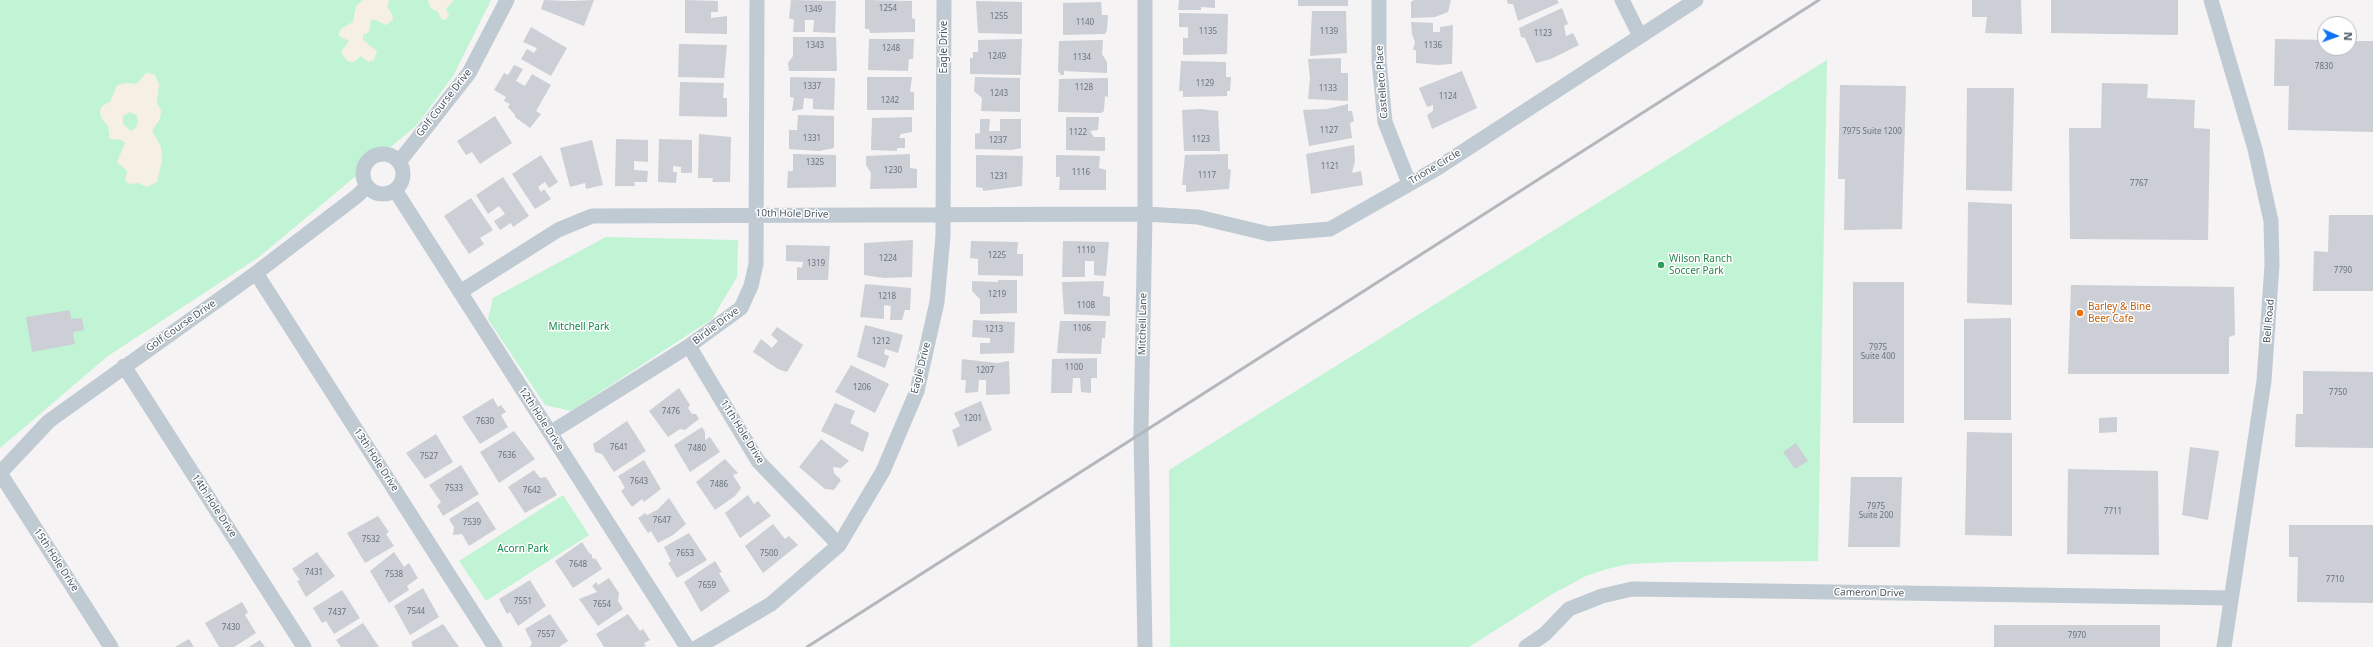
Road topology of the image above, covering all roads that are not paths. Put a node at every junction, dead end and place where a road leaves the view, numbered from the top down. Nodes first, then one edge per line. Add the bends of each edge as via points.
1 (507, 0) edge
2 (757, 0) edge
3 (944, 0) edge
4 (1145, 0) edge
5 (1380, 0) edge
6 (1622, 0) edge
7 (1696, 0) edge
8 (2211, 0) edge
9 (1640, 36) junction
10 (399, 162) junction
11 (1409, 183) junction
12 (367, 186) junction
13 (395, 190) junction
14 (756, 214) junction
15 (1145, 214) junction
16 (943, 216) junction
17 (256, 273) junction
18 (460, 292) junction
19 (689, 346) junction
20 (124, 366) junction
21 (550, 433) junction
22 (0, 473) edge
23 (839, 544) junction
24 (2231, 598) junction
25 (111, 647) edge
26 (304, 647) edge
27 (495, 647) edge
28 (687, 647) edge
29 (698, 647) edge
30 (1145, 647) edge
31 (1526, 647) edge
32 (2224, 647) edge

1 - 10 street, Golf Course Drive via 469,73
2 - 14 street, Birdie Drive
3 - 16 street, Eagle Drive
4 - 15 street, Mitchell Lane
5 - 11 street, Castelleto Place via 1379,61 1384,122
6 - 9 street
7 - 9 street, Trione Circle
8 - 24 street, Bell Road via 2255,149 2271,221 2272,285 2264,381
9 - 11 street, Trione Circle via 1436,169
10 - 12 street via 385,154 373,157 364,167
10 - 13 street via 403,178
11 - 15 street, Trione Circle via 1330,229 1269,234 1198,217
12 - 13 street via 384,194
12 - 17 street, Golf Course Drive via 358,196
13 - 18 street, 12th Hole Drive
14 - 16 street, 10th Hole Drive
14 - 18 street, 10th Hole Drive via 592,216 558,230
14 - 19 street, Birdie Drive via 756,264 751,286 741,308
15 - 16 street, 10th Hole Drive
15 - 30 street, Mitchell Lane via 1141,432
16 - 23 street, Eagle Drive via 937,302 917,391 884,471
17 - 20 street, Golf Course Drive
17 - 27 street, 13th Hole Drive
18 - 21 street, 12th Hole Drive
19 - 21 street, Birdie Drive
19 - 23 street, 11th Hole Drive via 758,461
20 - 22 street, Golf Course Drive via 49,421
20 - 26 street, 14th Hole Drive
21 - 28 street, 12th Hole Drive
22 - 25 street, 15th Hole Drive
23 - 29 street, Eagle Drive via 771,604
24 - 31 street, Cameron Drive via 1632,589 1602,596 1569,609 1545,634
24 - 32 street, Bell Road

